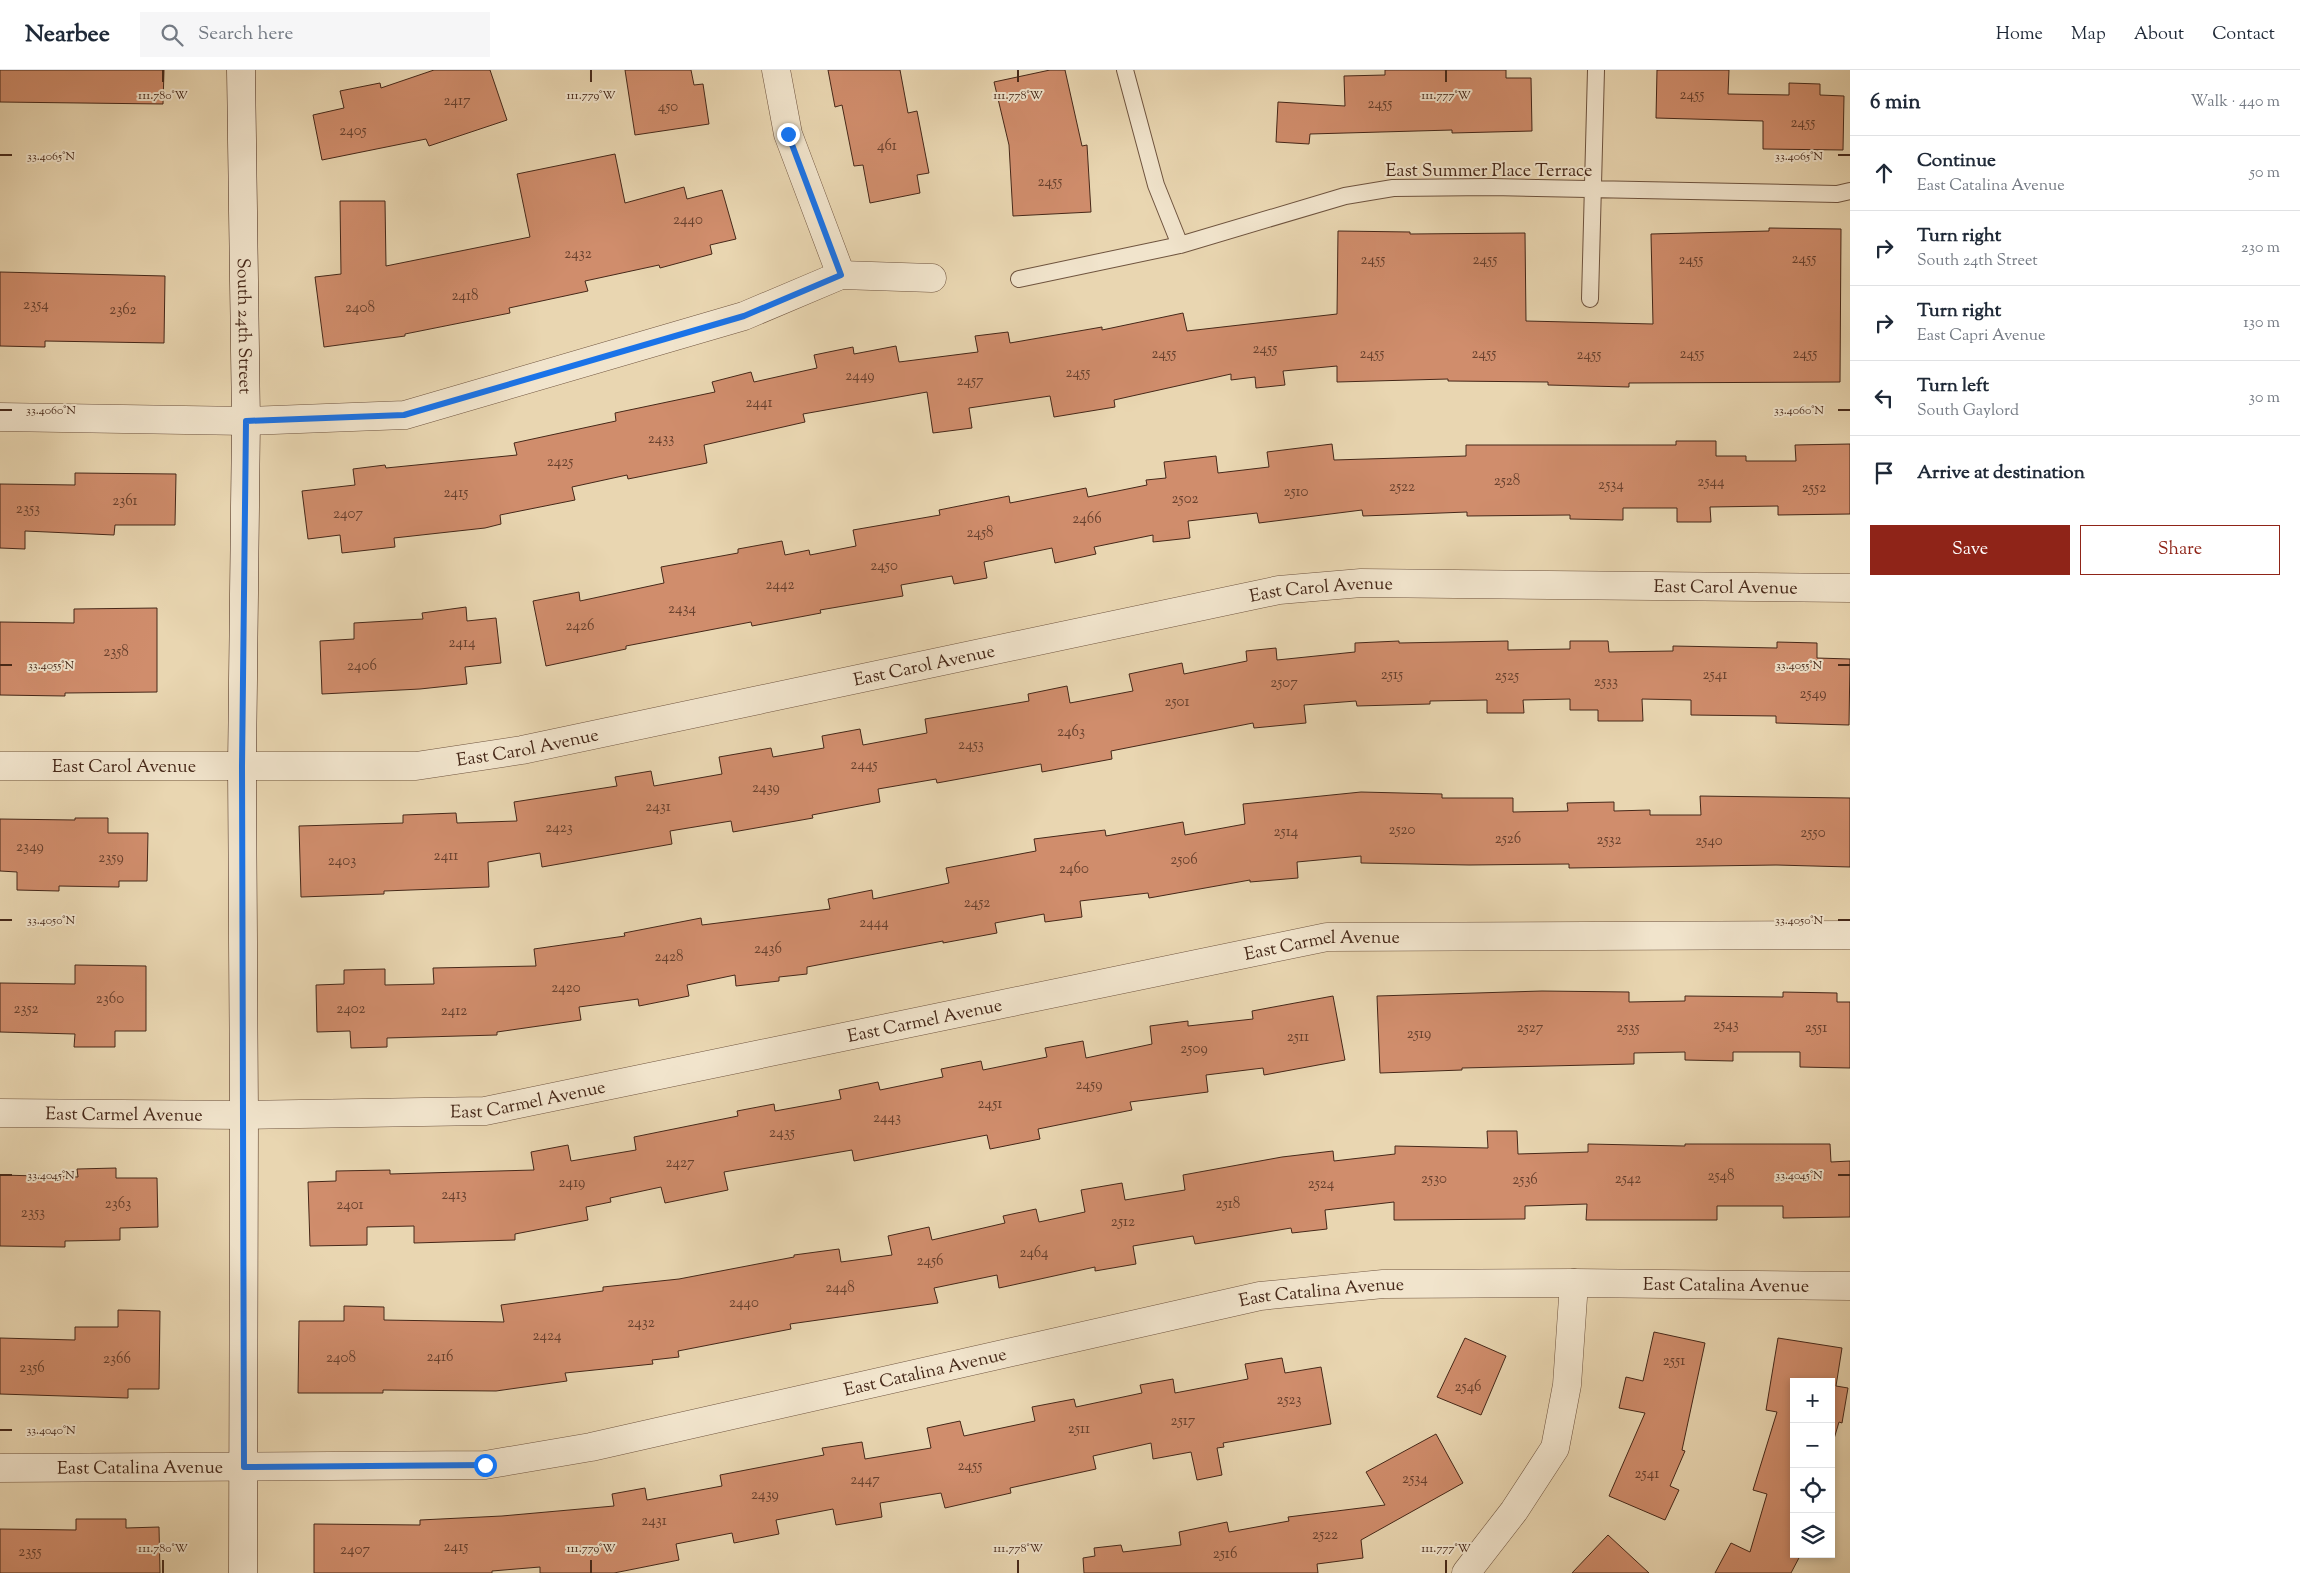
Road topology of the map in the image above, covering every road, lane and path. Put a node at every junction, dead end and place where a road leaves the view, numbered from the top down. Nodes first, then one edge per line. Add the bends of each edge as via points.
1 (241, 70) edge
2 (776, 70) edge
3 (1125, 70) edge
4 (1596, 70) edge
5 (1593, 189) junction
6 (1850, 191) edge
7 (1180, 245) junction
8 (841, 275) junction
9 (932, 278) dead end
10 (1019, 278) dead end
11 (1590, 299) dead end
12 (0, 418) edge
13 (246, 421) junction
14 (1850, 588) edge
15 (0, 766) edge
16 (242, 766) junction
17 (1850, 935) edge
18 (0, 1113) edge
19 (244, 1115) junction
20 (1574, 1283) junction
21 (1850, 1286) edge
22 (244, 1467) junction
23 (0, 1468) edge
24 (243, 1573) edge
25 (1466, 1573) edge

1 - 13 street, South 24th Street
2 - 8 street via 788,134
3 - 7 lane via 1156,185
4 - 5 lane
5 - 6 lane, East Summer Place Terrace via 1837,194
5 - 7 lane, East Summer Place Terrace via 1393,188 1345,196
5 - 11 lane
7 - 10 lane, East Summer Place Terrace
8 - 9 street
8 - 13 street via 744,316 404,415
12 - 13 street
13 - 16 street, South 24th Street
14 - 16 street, East Carol Avenue via 1361,584 1279,590 522,750 416,766
15 - 16 street, East Carol Avenue
16 - 19 street, South 24th Street
17 - 19 street, East Carmel Avenue via 1327,937 485,1111
18 - 19 street, East Carmel Avenue
19 - 22 street, South 24th Street
20 - 21 street, East Catalina Avenue
20 - 22 street, East Catalina Avenue via 1383,1284 1260,1296 591,1447 485,1465
20 - 25 street via 1567,1385 1554,1448 1514,1512
22 - 23 street, East Catalina Avenue
22 - 24 street, South 24th Street

